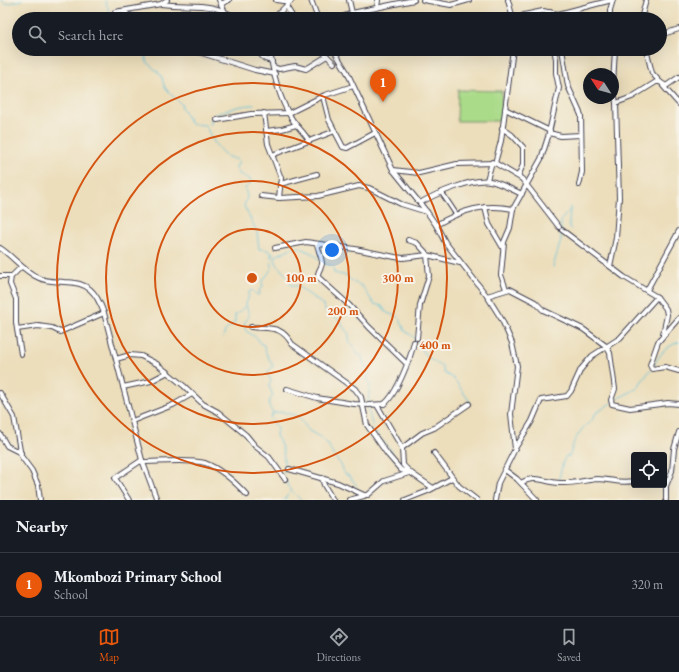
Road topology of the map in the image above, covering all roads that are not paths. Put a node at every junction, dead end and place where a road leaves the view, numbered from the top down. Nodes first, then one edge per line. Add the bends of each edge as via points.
1 (167, 0) edge
2 (229, 0) edge
3 (276, 0) edge
4 (311, 0) edge
5 (349, 0) edge
6 (378, 0) edge
7 (414, 0) edge
8 (423, 0) edge
9 (469, 0) edge
10 (508, 0) edge
11 (613, 0) edge
12 (646, 0) edge
13 (291, 1) edge
14 (220, 2) edge
15 (161, 4) junction
16 (286, 6) junction
17 (377, 8) junction
18 (121, 11) joint
19 (224, 11) joint
20 (115, 12) dead end
21 (280, 12) edge
22 (290, 12) edge
23 (315, 12) edge
24 (352, 12) edge
25 (357, 12) edge
26 (511, 12) edge
27 (538, 12) edge
28 (550, 12) edge
29 (566, 12) edge
30 (610, 12) edge
31 (643, 12) edge
32 (679, 30) edge
33 (667, 33) edge
34 (212, 56) edge
35 (262, 56) edge
36 (271, 56) edge
37 (328, 56) joint
38 (338, 56) edge
39 (512, 56) edge
40 (555, 56) edge
41 (563, 56) edge
42 (615, 56) edge
43 (648, 56) edge
44 (272, 61) junction
45 (334, 63) dead end
46 (274, 67) junction
47 (614, 68) edge
48 (275, 74) junction
49 (679, 77) edge
50 (662, 84) junction
51 (353, 86) junction
52 (323, 96) junction
53 (619, 101) edge
54 (616, 104) edge
55 (679, 104) edge
56 (505, 109) junction
57 (264, 113) junction
58 (288, 113) junction
59 (217, 120) dead end
60 (296, 125) junction
61 (502, 128) junction
62 (266, 131) junction
63 (335, 131) junction
64 (550, 132) junction
65 (375, 133) junction
66 (581, 135) junction
67 (308, 141) junction
68 (272, 155) junction
69 (493, 162) junction
70 (393, 170) junction
71 (317, 174) dead end
72 (518, 176) junction
73 (487, 180) junction
74 (280, 184) junction
75 (528, 185) junction
76 (579, 185) dead end
77 (442, 193) junction
78 (522, 194) junction
79 (261, 196) dead end
80 (279, 198) junction
81 (420, 203) junction
82 (485, 207) junction
83 (514, 210) junction
84 (427, 212) junction
85 (456, 214) junction
86 (436, 225) junction
87 (679, 231) edge
88 (408, 240) dead end
89 (317, 244) junction
90 (1, 247) edge
91 (275, 248) dead end
92 (503, 249) junction
93 (428, 256) junction
94 (461, 263) junction
95 (610, 266) junction
96 (22, 267) junction
97 (0, 276) edge
98 (11, 276) junction
99 (506, 289) junction
100 (648, 290) junction
101 (488, 296) junction
102 (658, 297) junction
103 (104, 313) junction
104 (679, 318) edge
105 (667, 321) junction
106 (673, 324) junction
107 (251, 327) dead end
108 (17, 329) junction
109 (663, 334) junction
110 (606, 346) junction
111 (21, 354) dead end
112 (116, 359) junction
113 (407, 364) junction
114 (679, 371) edge
115 (168, 372) junction
116 (123, 388) junction
117 (287, 389) dead end
118 (0, 393) edge
119 (192, 394) junction
120 (362, 404) junction
121 (468, 404) dead end
122 (679, 404) edge
123 (377, 405) junction
124 (132, 421) junction
125 (679, 432) edge
126 (0, 434) edge
127 (402, 448) junction
128 (515, 448) junction
129 (21, 452) junction
130 (434, 453) dead end
131 (142, 461) junction
132 (289, 469) dead end
133 (505, 470) junction
134 (410, 473) junction
135 (322, 478) junction
136 (452, 478) junction
137 (667, 478) edge
138 (284, 479) dead end
139 (670, 479) junction
140 (631, 481) edge
141 (521, 483) junction
142 (433, 488) junction
143 (247, 495) dead end
144 (364, 496) junction
145 (40, 500) edge
146 (128, 500) edge
147 (157, 500) edge
148 (333, 500) edge
149 (348, 500) edge
150 (405, 500) edge
151 (477, 500) edge
152 (495, 500) edge
153 (537, 500) edge
154 (666, 500) edge

1 - 15 street
2 - 14 street
3 - 13 street
4 - 23 street
5 - 24 street
6 - 17 street
7 - 17 street
8 - 9 street via 451,5
10 - 26 street
11 - 29 street
11 - 30 street
12 - 31 street
13 - 16 street
14 - 19 street
15 - 18 street
15 - 19 street via 206,4
16 - 21 street
16 - 22 street
17 - 25 street
18 - 20 street
27 - 28 street
32 - 33 street
34 - 48 street
35 - 44 street
36 - 44 street
37 - 45 street
37 - 46 street via 306,69 295,66 278,69
38 - 51 street
39 - 56 street
40 - 64 street via 556,78 559,86
41 - 66 street via 568,86 580,112
42 - 47 street
43 - 50 street via 652,73
44 - 46 street
46 - 48 street
48 - 58 street via 277,88
49 - 50 street via 666,86
50 - 53 street via 656,82 632,97
50 - 55 street
51 - 52 street
51 - 65 street
52 - 58 street
52 - 63 street via 329,120
54 - 95 street via 619,207
56 - 61 street
56 - 64 street
57 - 58 street
57 - 59 street
57 - 62 street
58 - 60 street
60 - 62 street
60 - 67 street
61 - 69 street via 501,141
61 - 72 street via 523,147 523,165
62 - 68 street
63 - 65 street via 343,146 347,148
63 - 67 street
64 - 66 street via 561,136
64 - 75 street
65 - 70 street
66 - 76 street via 582,172
67 - 68 street
68 - 74 street via 279,169
69 - 70 street via 456,164 418,172
69 - 72 street
69 - 73 street
70 - 81 street
71 - 74 street
72 - 75 street
73 - 77 street
73 - 78 street
74 - 80 street
75 - 78 street
75 - 95 street via 560,228
77 - 81 street
77 - 85 street
78 - 83 street
79 - 80 street
80 - 84 street via 318,196 364,187 401,204
81 - 84 street
82 - 83 street via 496,206
82 - 85 street
82 - 92 street via 489,224
83 - 92 street
84 - 86 street
85 - 86 street
86 - 94 street
87 - 100 street
88 - 93 street via 417,243
89 - 91 street via 299,242
89 - 93 street via 355,248 403,258
89 - 113 street via 322,261 318,277
90 - 96 street
92 - 99 street via 501,278
93 - 94 street
93 - 113 street via 429,276
94 - 101 street
95 - 100 street
96 - 98 street
96 - 103 street via 47,281 68,282 94,291
97 - 98 street
98 - 108 street via 10,284 16,299
99 - 101 street
99 - 110 street via 519,293 543,310 578,326
100 - 102 street
101 - 128 street via 502,320 515,353 511,423
102 - 105 street via 666,309
102 - 110 street via 620,338
103 - 108 street via 60,332 38,326
103 - 112 street
104 - 106 street
105 - 106 street
105 - 109 street
106 - 109 street
107 - 120 street via 272,328 282,332 292,344 357,391
108 - 111 street
109 - 114 street via 655,346 650,367 665,367
110 - 122 street via 610,353 615,389 612,404 630,408
110 - 128 street via 586,362 567,396 541,400 532,421
112 - 115 street via 130,355 141,356
112 - 116 street
113 - 123 street via 388,401
115 - 116 street via 151,381
115 - 119 street
116 - 124 street
117 - 120 street via 317,398
118 - 129 street via 14,417
119 - 124 street
119 - 138 street via 246,435 269,458
120 - 123 street
120 - 134 street via 370,430 399,468
121 - 127 street
123 - 127 street
124 - 131 street
125 - 139 street
126 - 129 street via 7,446
127 - 134 street via 402,464
128 - 133 street
129 - 145 street via 38,485
130 - 136 street
131 - 143 street via 205,464 229,478
131 - 146 street via 115,478
131 - 147 street
132 - 135 street
133 - 141 street
133 - 152 street via 498,482
134 - 142 street
134 - 144 street via 384,481
135 - 144 street
135 - 148 street
136 - 142 street
136 - 151 street
137 - 139 street
139 - 154 street via 666,486
140 - 141 street via 616,483 585,480 559,483 542,479
141 - 153 street
142 - 150 street
144 - 149 street

